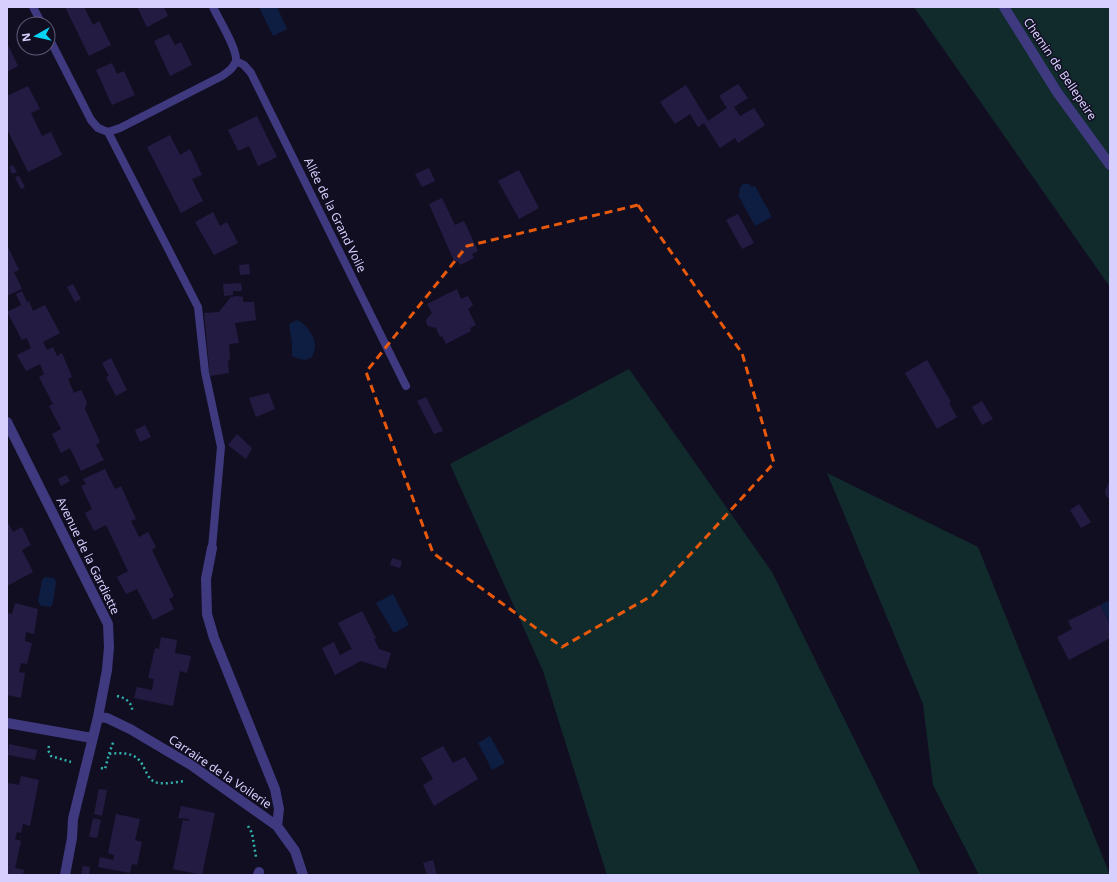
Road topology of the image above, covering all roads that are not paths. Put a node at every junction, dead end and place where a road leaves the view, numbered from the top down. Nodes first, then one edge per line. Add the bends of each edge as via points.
1 (33, 7) edge
2 (212, 7) edge
3 (1004, 7) edge
4 (38, 16) edge
5 (56, 52) edge
6 (236, 61) junction
7 (108, 132) junction
8 (1110, 165) edge
9 (406, 386) dead end
10 (7, 422) edge
11 (212, 548) joint
12 (98, 716) junction
13 (7, 723) edge
14 (92, 738) junction
15 (277, 826) junction
16 (65, 875) edge
17 (303, 875) edge

1 - 4 lane
2 - 6 lane via 235,52
3 - 8 street, Chemin de Bellepeire via 1058,92
5 - 7 lane via 91,120 98,128
6 - 7 lane via 222,76
6 - 9 lane, Allée de la Grand Voile via 251,73
7 - 11 lane via 198,307 205,372 221,448
10 - 12 street, Avenue de la Gardiette via 108,624 109,646
11 - 15 street via 206,579 207,614 214,638 274,789 279,809
12 - 14 street, Avenue de la Gardiette
12 - 15 street, Carraire de la Voilerie via 124,726 190,765
13 - 14 street
14 - 16 street, Avenue de la Gardiette via 73,819
15 - 17 street, Carraire de la Voilerie via 295,851

